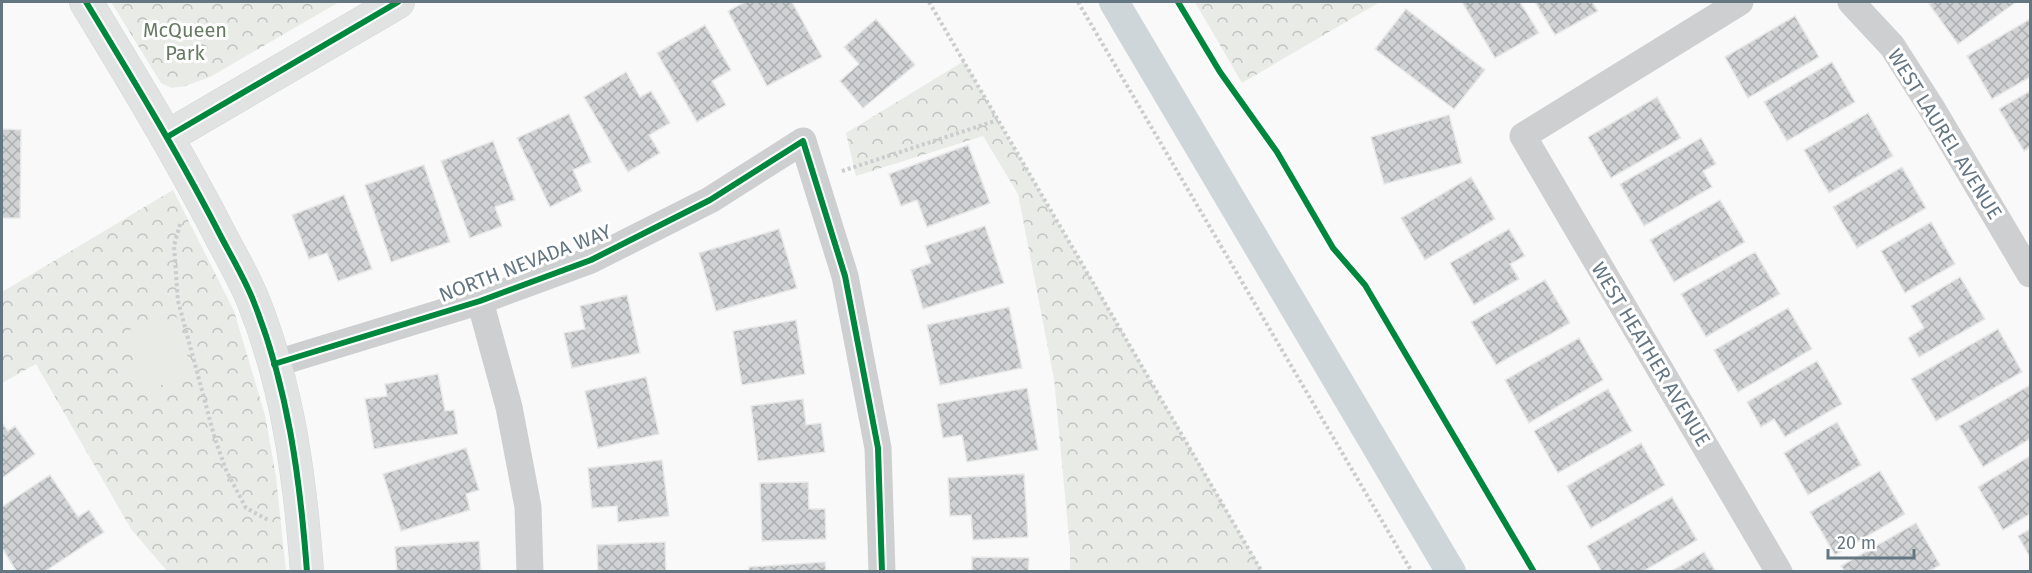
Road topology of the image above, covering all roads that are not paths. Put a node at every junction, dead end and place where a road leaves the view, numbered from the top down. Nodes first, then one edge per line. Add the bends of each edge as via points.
1 (87, 2) edge
2 (398, 2) edge
3 (1740, 2) edge
4 (1851, 2) edge
5 (167, 136) junction
6 (2031, 274) edge
7 (480, 301) junction
8 (274, 364) junction
9 (307, 572) edge
10 (530, 572) edge
11 (882, 572) edge
12 (1779, 572) edge

1 - 5 street
2 - 5 street
3 - 12 street, WEST HEATHER AVENUE via 1522,136
4 - 6 street, WEST LAUREL AVENUE via 1892,46
5 - 8 street via 253,299
7 - 8 street, NORTH NEVADA WAY
7 - 10 street via 512,418 528,507
7 - 11 street, NORTH NEVADA WAY via 591,260 710,200 803,141 845,276 878,448
8 - 9 street via 293,441

